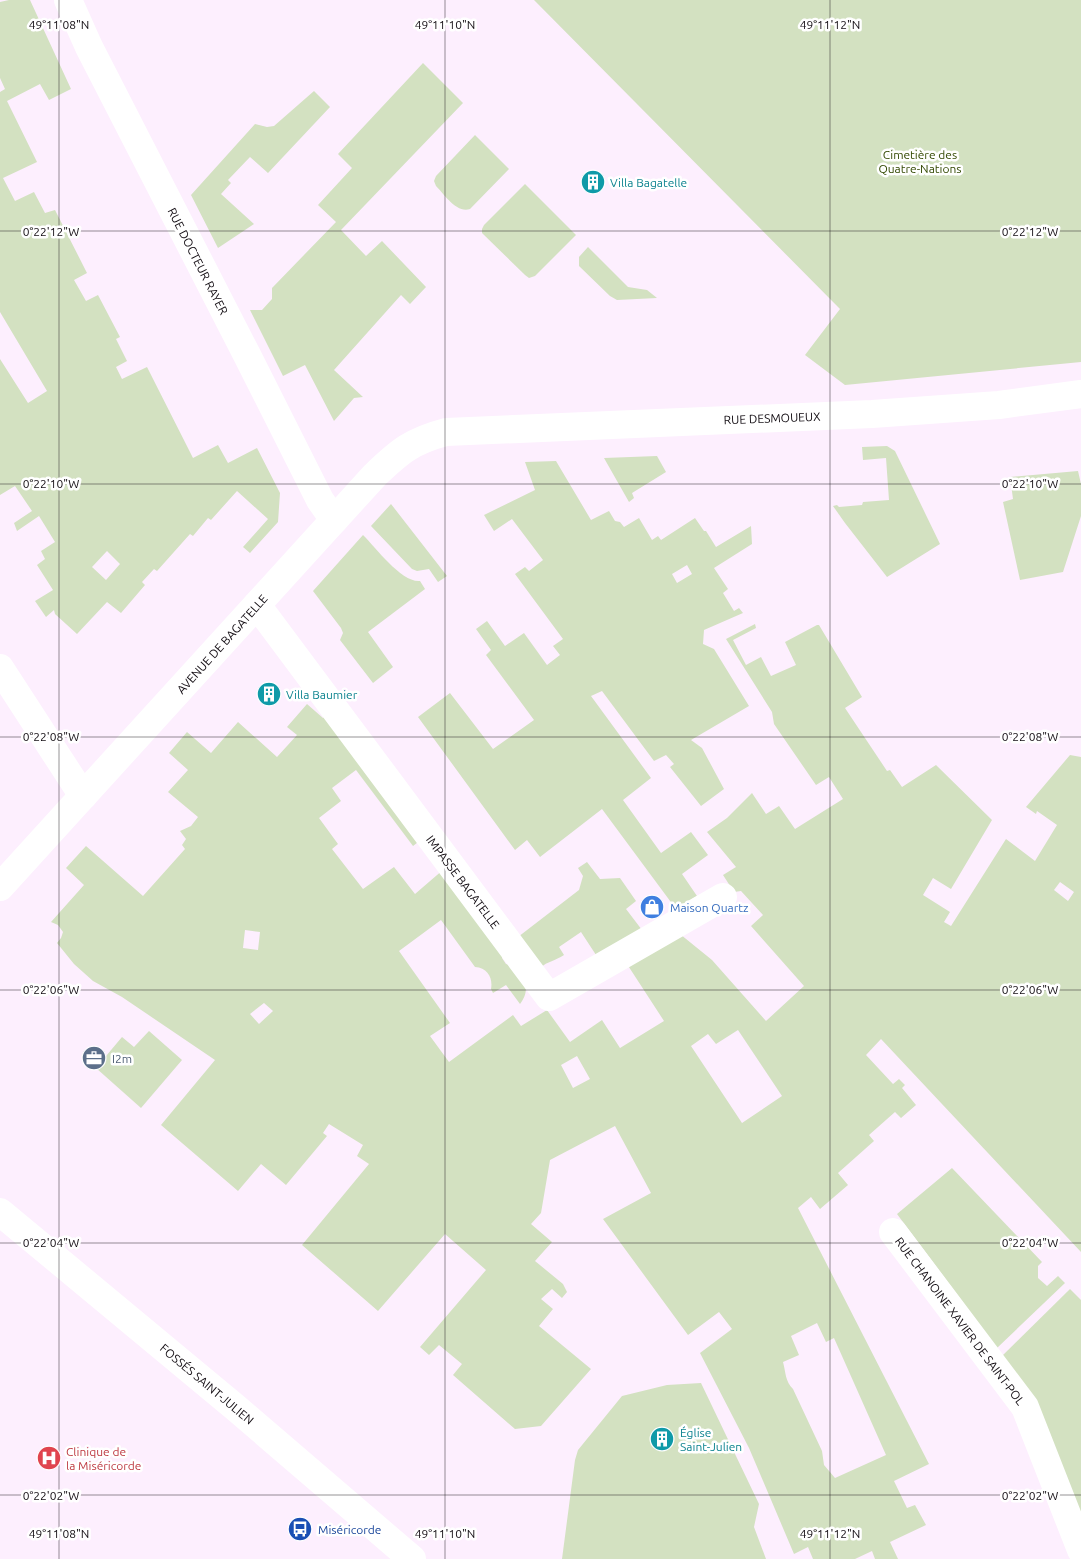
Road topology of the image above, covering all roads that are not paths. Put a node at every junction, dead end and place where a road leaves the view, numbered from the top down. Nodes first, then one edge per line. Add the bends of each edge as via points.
1 (68, 0) edge
2 (1081, 394) edge
3 (463, 432) joint
4 (334, 520) junction
5 (257, 605) junction
6 (0, 668) edge
7 (83, 796) junction
8 (0, 888) edge
9 (723, 897) dead end
10 (0, 1212) edge
11 (893, 1232) dead end
12 (1081, 1550) edge
13 (412, 1559) edge

1 - 4 street, RUE DOCTEUR RAYER via 93,56 320,500
2 - 3 street, RUE DESMOUEUX via 999,405 872,414
3 - 4 street, AVENUE DE BAGATELLE via 446,432 415,442 375,475
4 - 5 street, AVENUE DE BAGATELLE
5 - 7 street, AVENUE DE BAGATELLE
5 - 9 street, IMPASSE BAGATELLE via 549,997
6 - 7 street
7 - 8 street, AVENUE DE BAGATELLE
10 - 13 street, FOSSÉS SAINT-JULIEN
11 - 12 street, RUE CHANOINE XAVIER DE SAINT-POL via 1025,1407

